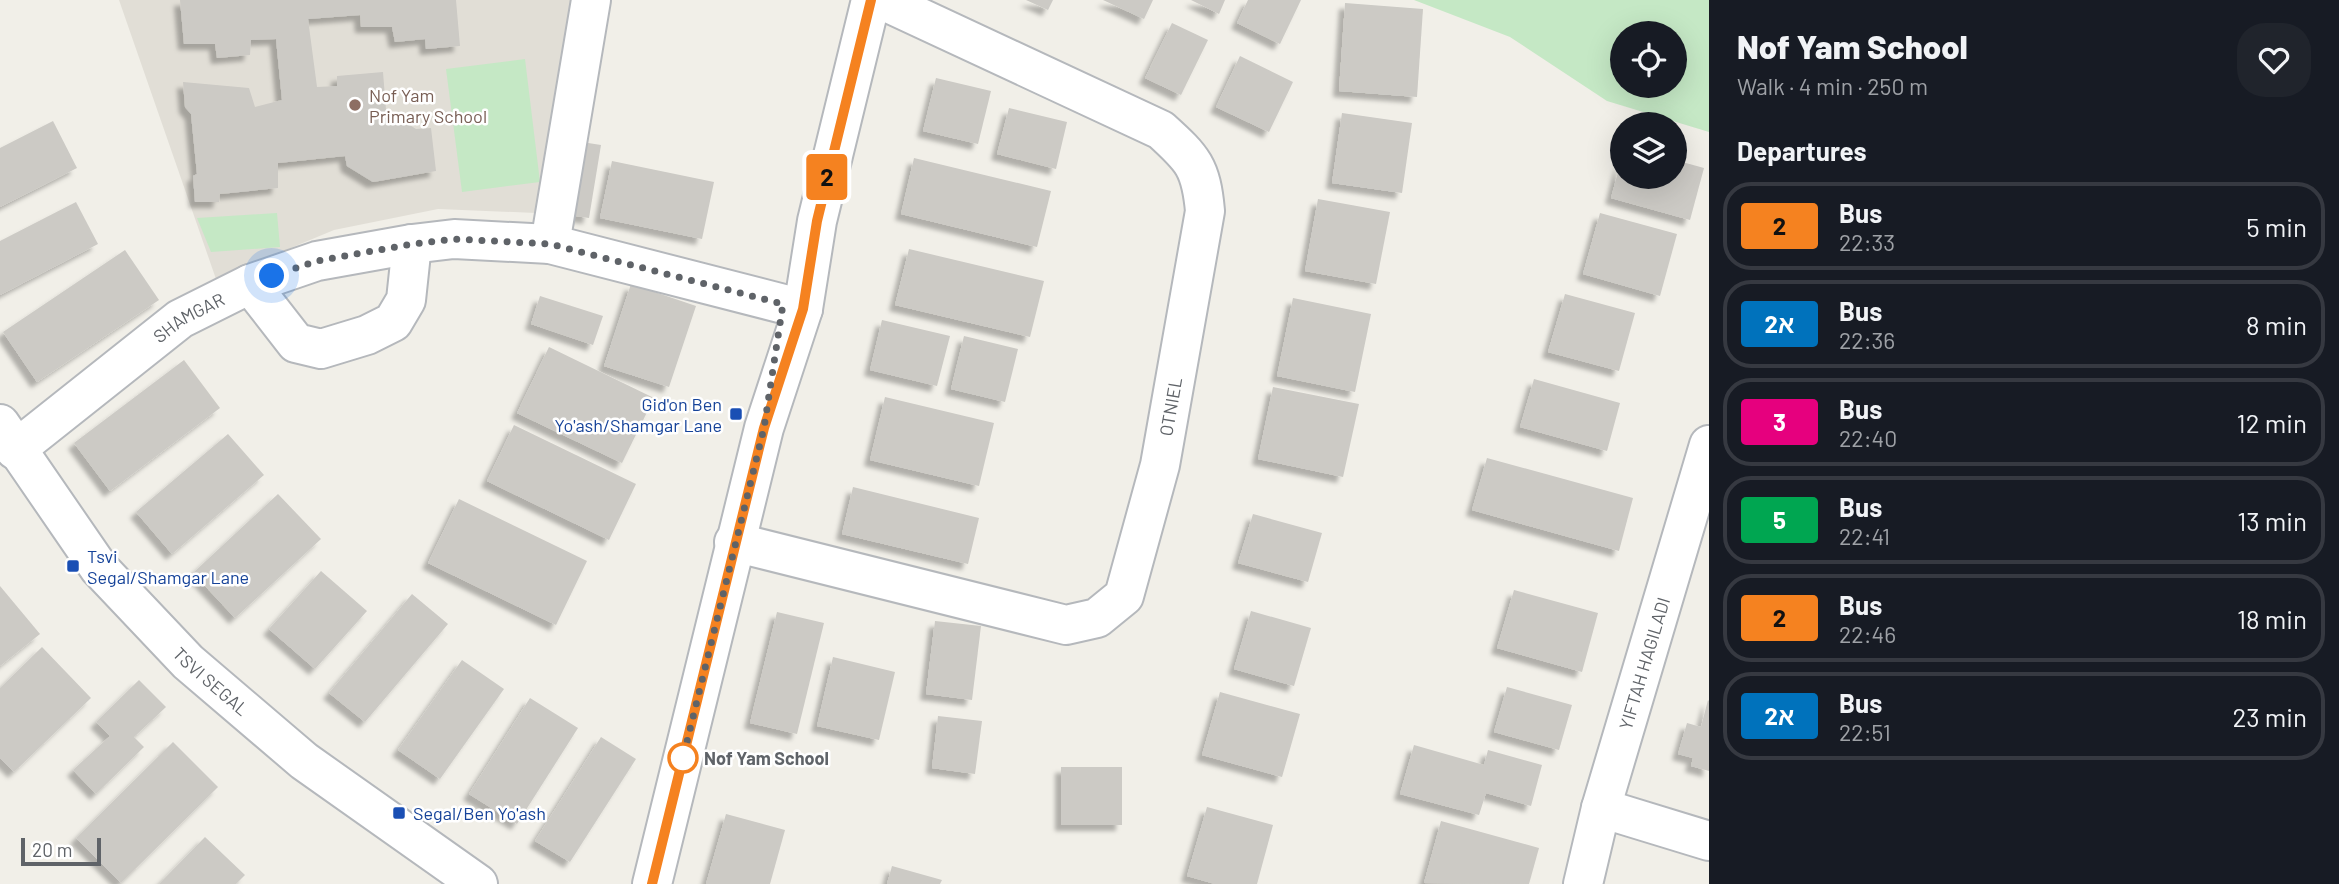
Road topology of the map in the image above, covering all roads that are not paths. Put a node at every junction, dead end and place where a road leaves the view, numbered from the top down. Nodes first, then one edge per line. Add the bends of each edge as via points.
1 (591, 0) edge
2 (871, 0) edge
3 (883, 0) edge
4 (412, 244) junction
5 (550, 244) junction
6 (250, 284) junction
7 (793, 307) junction
8 (8, 437) edge
9 (1709, 445) edge
10 (734, 542) junction
11 (1601, 808) junction
12 (1709, 841) edge
13 (478, 884) edge
14 (652, 884) edge
15 (1583, 884) edge

1 - 5 street
2 - 7 street
3 - 10 street, OTNIEL via 1161,130 1186,152 1202,180 1205,211 1172,402 1124,596 1097,618 1066,625
4 - 5 street, SHAMGAR via 454,239
4 - 6 street, SHAMGAR via 317,261
4 - 6 street via 407,300 393,322 321,349 296,343
5 - 7 street, SHAMGAR
6 - 8 street, SHAMGAR via 180,319
7 - 10 street
8 - 13 street, TSVI SEGAL via 99,568 188,662 304,761
9 - 11 street, YIFTAH HAGILADI
10 - 14 street
11 - 12 street
11 - 15 street, YIFTAH HAGILADI

